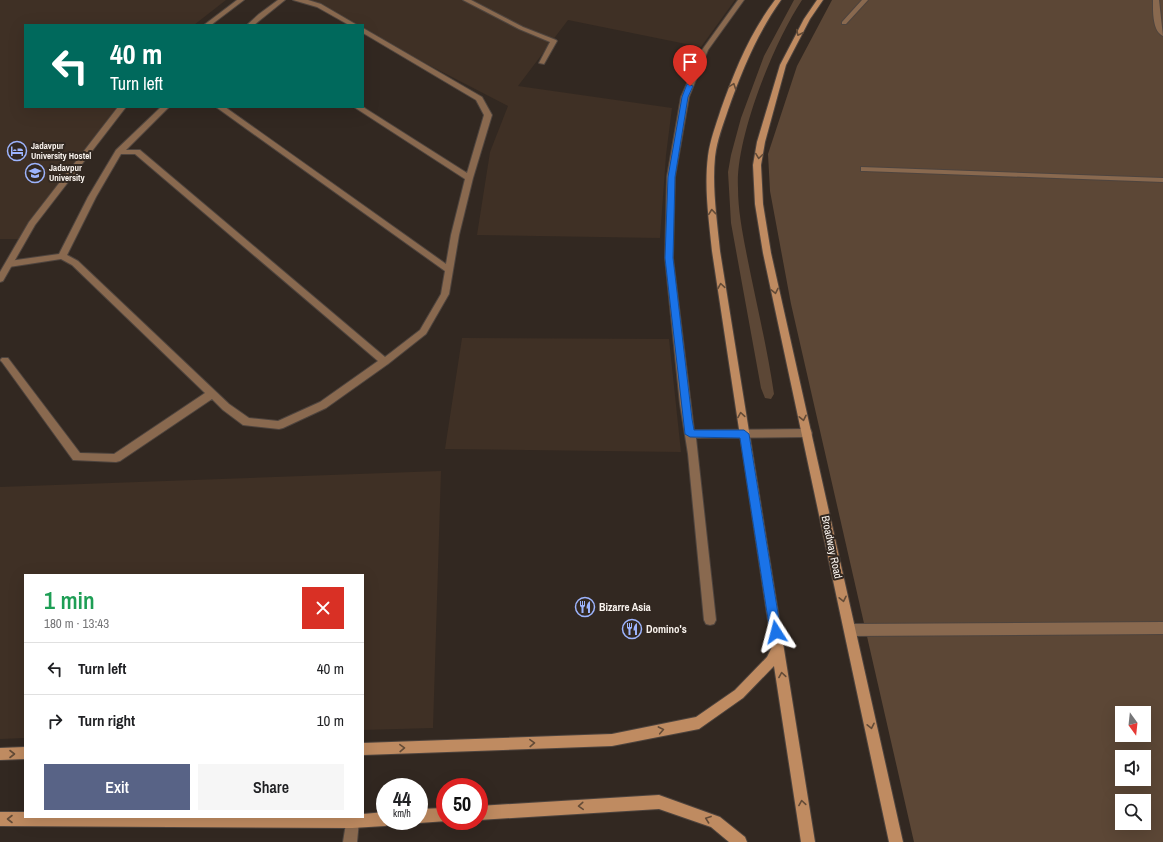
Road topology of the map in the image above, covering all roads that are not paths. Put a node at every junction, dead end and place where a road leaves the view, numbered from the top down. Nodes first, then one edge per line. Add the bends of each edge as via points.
1 (241, 0) edge
2 (282, 0) edge
3 (296, 0) edge
4 (466, 0) edge
5 (741, 0) edge
6 (778, 0) edge
7 (820, 0) edge
8 (865, 0) edge
9 (1156, 0) edge
10 (844, 23) dead end
11 (208, 24) edge
12 (251, 24) edge
13 (352, 24) edge
14 (364, 31) edge
15 (1163, 34) edge
16 (542, 64) dead end
17 (121, 108) edge
18 (164, 108) edge
19 (221, 108) edge
20 (360, 108) edge
21 (119, 152) junction
22 (864, 169) dead end
23 (469, 178) junction
24 (1163, 180) edge
25 (62, 256) junction
26 (9, 264) junction
27 (449, 270) junction
28 (0, 280) edge
29 (5, 360) dead end
30 (385, 362) junction
31 (212, 394) junction
32 (807, 433) junction
33 (690, 434) junction
34 (744, 434) junction
35 (710, 620) dead end
36 (1163, 628) edge
37 (850, 630) junction
38 (778, 647) junction
39 (364, 750) edge
40 (24, 753) edge
41 (0, 754) edge
42 (488, 812) edge
43 (0, 819) edge
44 (376, 819) edge
45 (352, 820) junction
46 (350, 842) edge
47 (740, 842) edge
48 (808, 842) edge
49 (896, 842) edge

1 - 11 street
2 - 12 street
3 - 13 street via 320,4
4 - 16 street via 554,41
5 - 33 street via 705,50 685,97 671,177 669,258
34 -> 6 main road via 716,251 711,202 711,161 716,136 743,58
7 -> 32 main road, Broadway Road via 783,65 761,142 758,165 759,204 767,253
8 - 10 street
9 - 15 street via 1157,20
14 - 23 street via 479,99 488,115
17 - 26 street via 32,224
18 - 21 street
19 - 27 street
20 - 23 street
21 - 25 street via 92,197
21 - 30 street via 137,152
22 - 24 street
23 - 27 street
25 - 26 street
25 - 31 street via 75,263
26 - 28 street
27 - 30 street via 445,294 423,332
29 - 31 street via 78,457 116,458
30 - 31 street via 323,405 279,425 247,422
32 - 34 street
32 -> 37 main road, Broadway Road
33 - 34 street
33 - 35 street
34 - 38 main road
36 - 37 street
37 -> 49 main road, Broadway Road
39 -> 38 main road via 612,740 699,723 739,694 771,660
48 -> 38 main road
41 -> 40 main road
47 -> 42 main road via 715,822 659,802
45 -> 43 main road
44 - 45 main road
45 - 46 street

